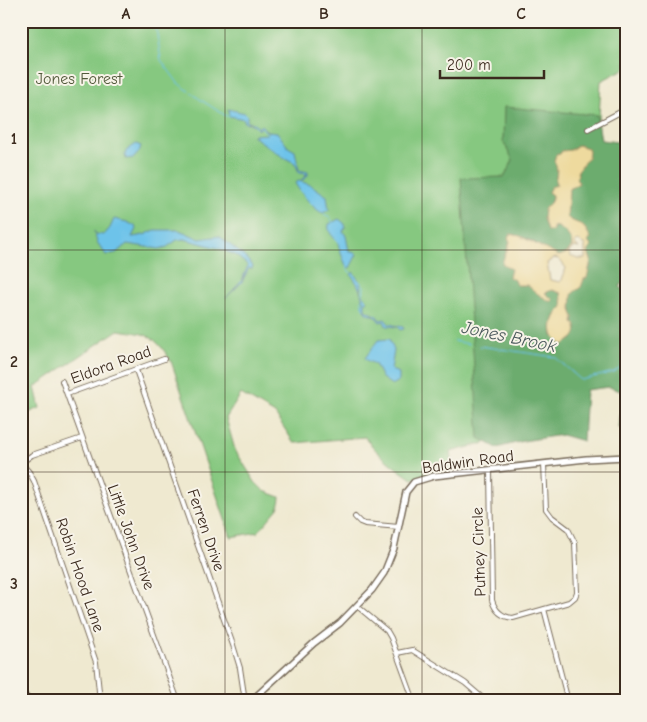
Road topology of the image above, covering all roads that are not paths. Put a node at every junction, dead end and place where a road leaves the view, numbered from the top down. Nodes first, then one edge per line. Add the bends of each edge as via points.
1 (626, 109) edge
2 (588, 129) dead end
3 (164, 360) dead end
4 (136, 370) junction
5 (62, 381) dead end
6 (67, 394) junction
7 (82, 438) junction
8 (626, 457) edge
9 (21, 463) edge
10 (544, 464) junction
11 (490, 471) junction
12 (355, 517) dead end
13 (399, 527) junction
14 (357, 606) junction
15 (544, 610) junction
16 (397, 654) junction
17 (21, 690) edge
18 (21, 699) edge
19 (29, 699) edge
20 (100, 701) edge
21 (178, 701) edge
22 (244, 701) edge
23 (251, 701) edge
24 (414, 701) edge
25 (486, 701) edge
26 (568, 701) edge

1 - 2 street
3 - 4 street, Eldora Road
4 - 6 street, Eldora Road
4 - 22 street, Ferren Drive via 233,645
5 - 6 street, Little John Drive
6 - 7 street, Little John Drive
7 - 9 street via 32,455
7 - 21 street, Little John Drive
8 - 10 street, Baldwin Road
9 - 20 street, Robin Hood Lane via 34,481 96,662
10 - 11 street, Baldwin Road
10 - 15 street, Putney Circle via 546,510 574,537 577,588 569,602
11 - 13 street, Baldwin Road via 434,476 414,482 404,497
11 - 15 street, Putney Circle via 493,603 499,613 509,618
12 - 13 street via 365,524
13 - 14 street, Baldwin Road via 384,572
14 - 16 street via 387,631
14 - 23 street, Baldwin Road
15 - 26 street
16 - 24 street
16 - 25 street via 412,650 465,683
17 - 19 street
18 - 19 street

